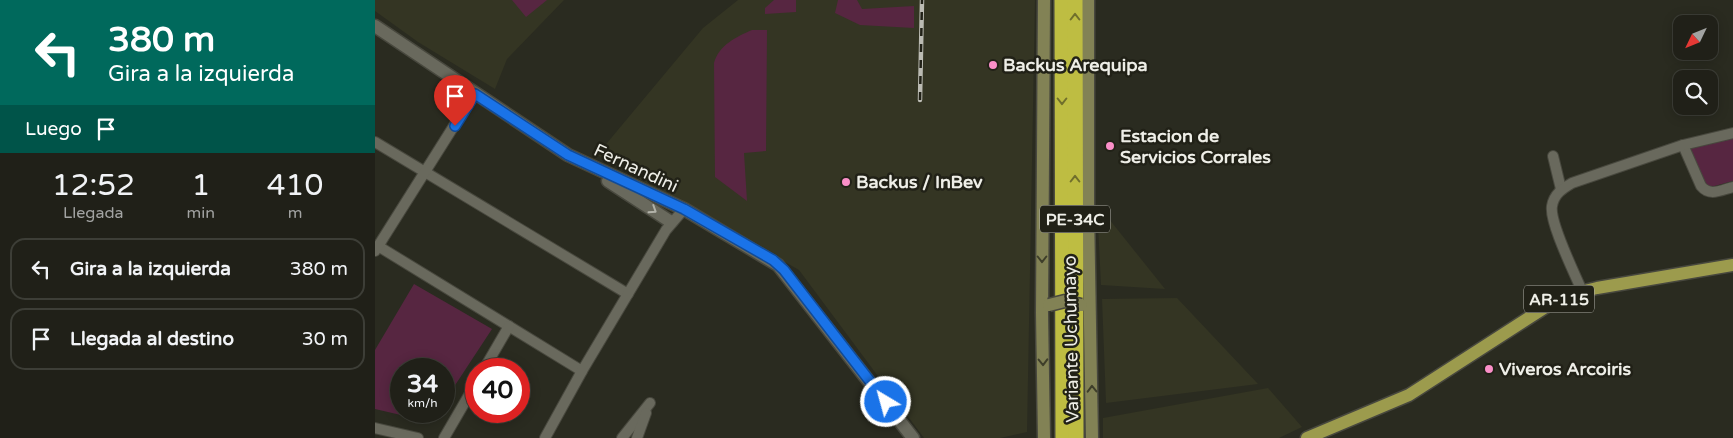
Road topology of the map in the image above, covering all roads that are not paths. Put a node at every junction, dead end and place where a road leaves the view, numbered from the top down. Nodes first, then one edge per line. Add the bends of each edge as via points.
1 (1044, 0) edge
2 (1062, 0) edge
3 (1075, 0) edge
4 (1088, 0) edge
5 (375, 26) edge
6 (475, 94) junction
7 (1733, 133) edge
8 (375, 142) edge
9 (1683, 145) junction
10 (568, 155) junction
11 (1553, 156) dead end
12 (425, 172) junction
13 (1733, 187) edge
14 (1561, 189) junction
15 (684, 209) junction
16 (671, 222) junction
17 (376, 249) edge
18 (1733, 265) edge
19 (1582, 292) junction
20 (628, 294) junction
21 (1085, 308) junction
22 (1046, 309) junction
23 (509, 326) junction
24 (490, 358) edge
25 (582, 371) junction
26 (465, 402) edge
27 (375, 428) edge
28 (418, 438) edge
29 (444, 438) edge
30 (545, 438) edge
31 (622, 438) edge
32 (637, 438) edge
33 (913, 438) edge
34 (1044, 438) edge
35 (1063, 438) edge
36 (1076, 438) edge
37 (1092, 438) edge
38 (1307, 438) edge

1 -> 22 main road, Variante Uchumayo
2 -> 35 highway, Variante Uchumayo / PE-34C
36 -> 3 highway, Variante Uchumayo / PE-34C
4 - 21 main road, Variante Uchumayo
5 - 6 street, Fernandini
6 - 10 street, Fernandini
6 - 12 street
7 - 9 street
8 - 12 street
9 - 13 street via 1705,192
9 - 14 street
10 - 15 street, Fernandini
10 -> 16 street
11 - 14 street
12 - 17 street
12 - 20 street
14 - 19 street via 1551,208
15 - 16 street
15 - 33 street, Fernandini via 779,264
16 - 20 street
17 - 23 street
18 - 19 main road, AR-115
19 - 38 main road, AR-115 via 1555,301 1409,394
20 - 25 street
21 - 22 main road, bridge via 1065,301
37 -> 21 main road, Variante Uchumayo
22 -> 34 main road, Variante Uchumayo
23 - 24 street
23 - 25 street
25 - 30 street
26 - 29 street
27 - 28 street
31 - 32 street via 650,403

